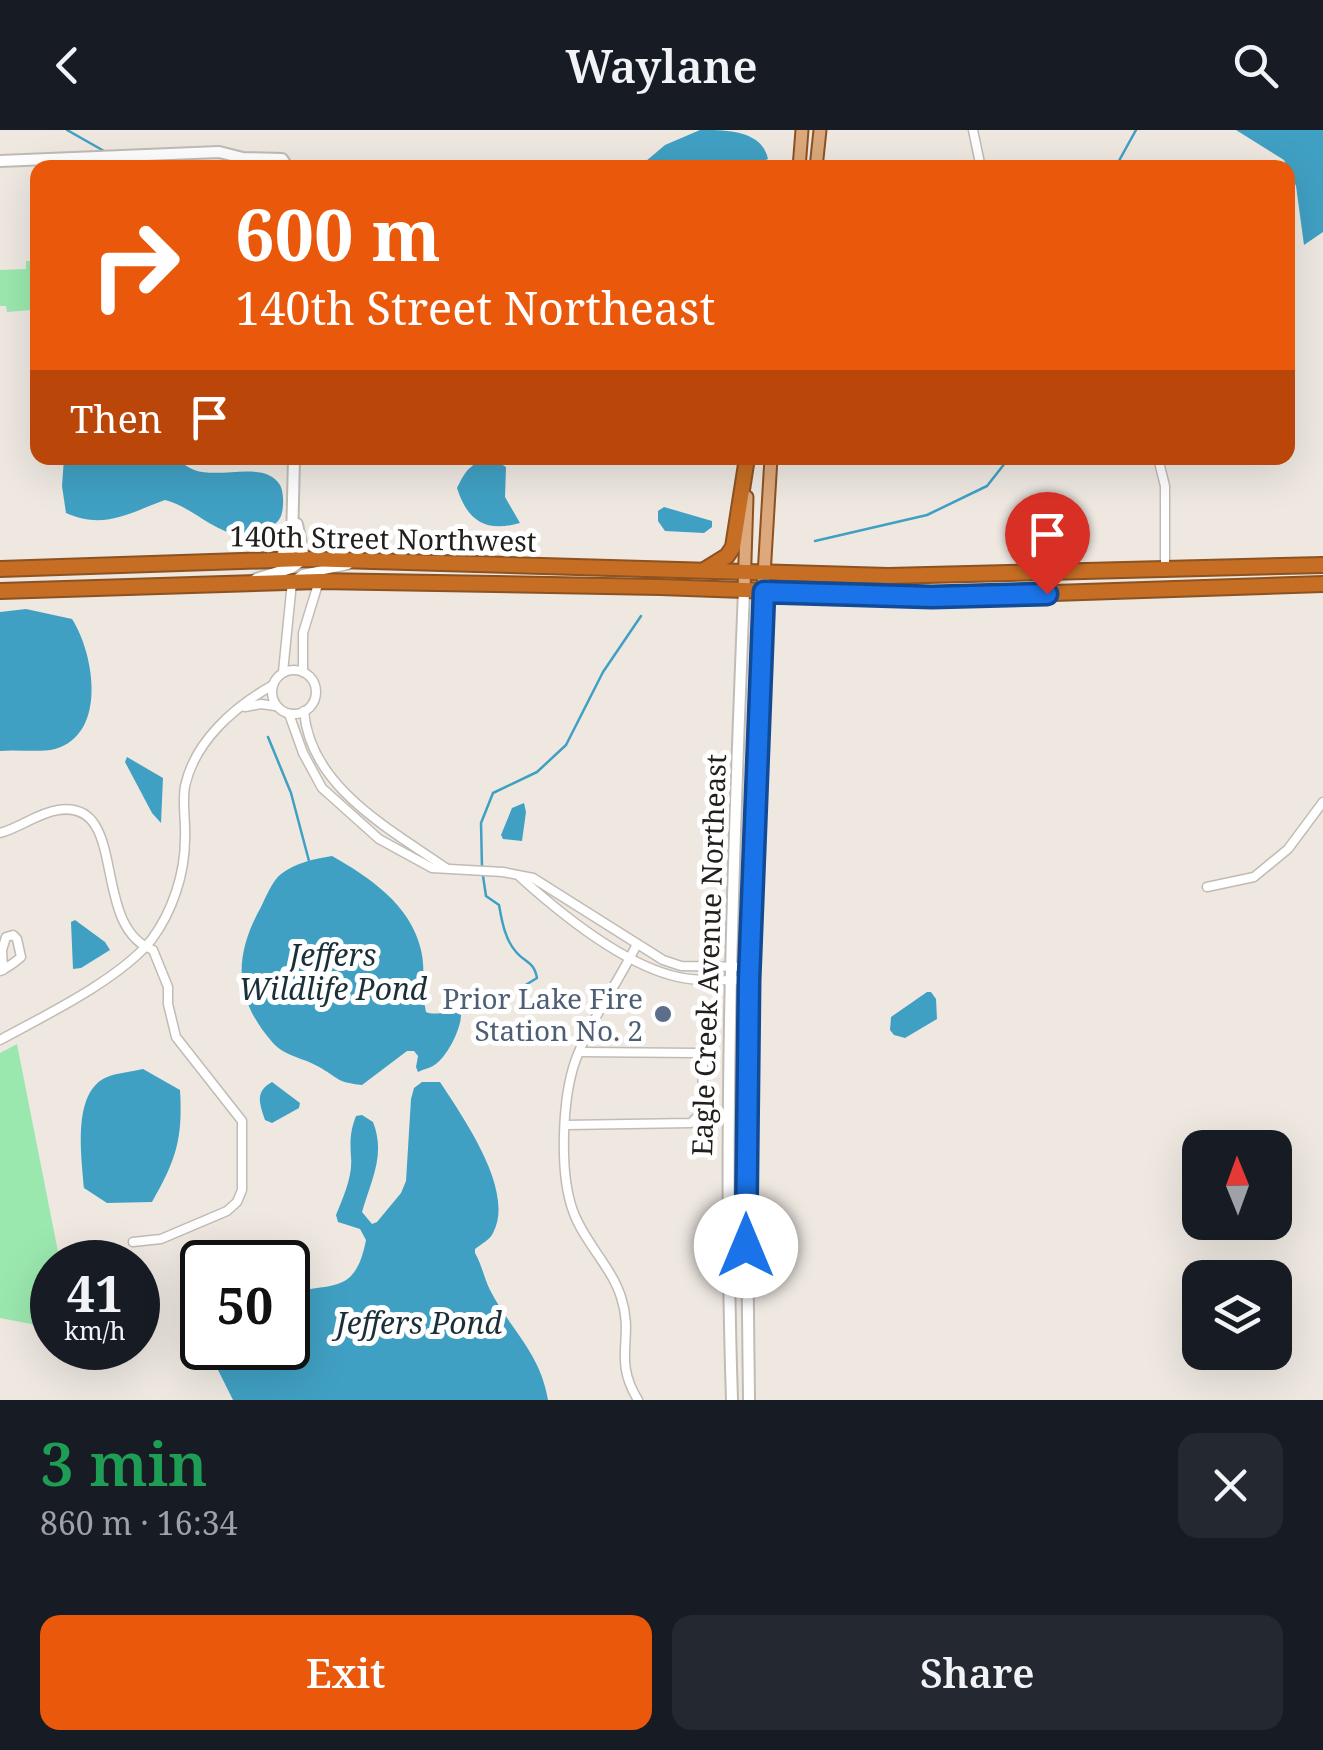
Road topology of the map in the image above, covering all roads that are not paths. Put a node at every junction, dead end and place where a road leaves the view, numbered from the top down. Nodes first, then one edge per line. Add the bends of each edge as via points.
1 (802, 130) edge
2 (820, 130) edge
3 (974, 130) edge
4 (279, 160) edge
5 (800, 160) edge
6 (817, 160) edge
7 (980, 160) edge
8 (0, 161) edge
9 (294, 465) edge
10 (747, 465) edge
11 (748, 465) edge
12 (771, 465) edge
13 (1160, 465) edge
14 (295, 518) junction
15 (278, 559) junction
16 (304, 559) junction
17 (366, 560) junction
18 (1323, 565) edge
19 (0, 569) edge
20 (706, 570) junction
21 (1165, 570) junction
22 (744, 571) junction
23 (765, 572) junction
24 (244, 582) junction
25 (292, 582) junction
26 (319, 582) junction
27 (1323, 584) edge
28 (0, 591) edge
29 (744, 591) junction
30 (764, 592) junction
31 (283, 672) junction
32 (303, 672) junction
33 (272, 686) junction
34 (278, 707) junction
35 (240, 708) junction
36 (304, 711) junction
37 (289, 714) junction
38 (1323, 802) edge
39 (0, 833) edge
40 (446, 868) junction
41 (520, 877) junction
42 (1207, 887) dead end
43 (637, 944) junction
44 (145, 947) junction
45 (631, 957) junction
46 (750, 966) junction
47 (730, 967) junction
48 (730, 980) junction
49 (749, 980) junction
50 (0, 1040) edge
51 (580, 1052) junction
52 (566, 1125) junction
53 (152, 1240) edge
54 (638, 1400) edge
55 (732, 1400) edge
56 (749, 1400) edge

1 - 5 main road
2 - 6 main road
3 - 7 street
4 - 8 main road via 219,152
9 - 14 main road
10 - 20 highway via 733,547
11 - 22 main road, Eagle Creek Avenue Northeast
12 - 23 main road, Eagle Creek Avenue Northeast
13 - 21 street
14 - 15 main road via 290,550
14 - 16 main road
15 - 16 highway, 140th Street Northwest
15 - 19 highway, 140th Street Northwest
16 - 17 highway, 140th Street Northwest
16 - 24 main road
17 - 20 highway, 140th Street Northwest
17 - 25 street
18 - 21 highway, 140th Street Northwest
20 - 22 highway, 140th Street Northwest
21 - 23 highway, 140th Street Northwest
22 - 23 highway, 140th Street Northwest
22 - 29 main road, Eagle Creek Avenue Northeast
23 - 30 main road, Eagle Creek Avenue Northeast
24 - 25 highway, 140th Street Northwest
24 - 28 highway, 140th Street Northwest
25 - 26 highway, 140th Street Northwest
25 - 31 street
26 - 29 highway, 140th Street Northwest
26 - 32 street via 303,633
27 - 30 highway, 140th Street Northwest via 932,597
29 - 30 highway, 140th Street Northwest
29 - 47 main road, Eagle Creek Avenue Northeast
30 - 46 main road, Eagle Creek Avenue Northeast
31 - 32 street
31 - 33 street
32 - 36 street via 316,695
33 - 34 street
33 - 35 street
34 - 35 street
34 - 37 street
35 - 44 street via 196,755 186,786 179,886
36 - 37 street
36 - 40 street via 312,746 333,779 354,802
37 - 40 street via 322,788 379,839 414,861
38 - 42 street via 1288,849 1254,877
39 - 44 street via 56,810 96,824 118,913
40 - 41 street
41 - 43 street via 533,878
41 - 45 street
43 - 45 street
43 - 47 street via 681,966
44 - 50 street via 101,982
44 - 53 street via 164,971 176,1036 242,1121 237,1202 227,1212
45 - 48 street via 665,974
45 - 51 street
46 - 47 street
46 - 49 main road, Eagle Creek Avenue Northeast
47 - 48 main road, Eagle Creek Avenue Northeast
48 - 49 street
48 - 55 main road, Eagle Creek Avenue Northeast
49 - 56 main road, Eagle Creek Avenue Northeast
51 - 52 street
51 - 52 street via 698,1053 702,1112 692,1123
52 - 54 street via 572,1210 620,1293 627,1318 623,1368

